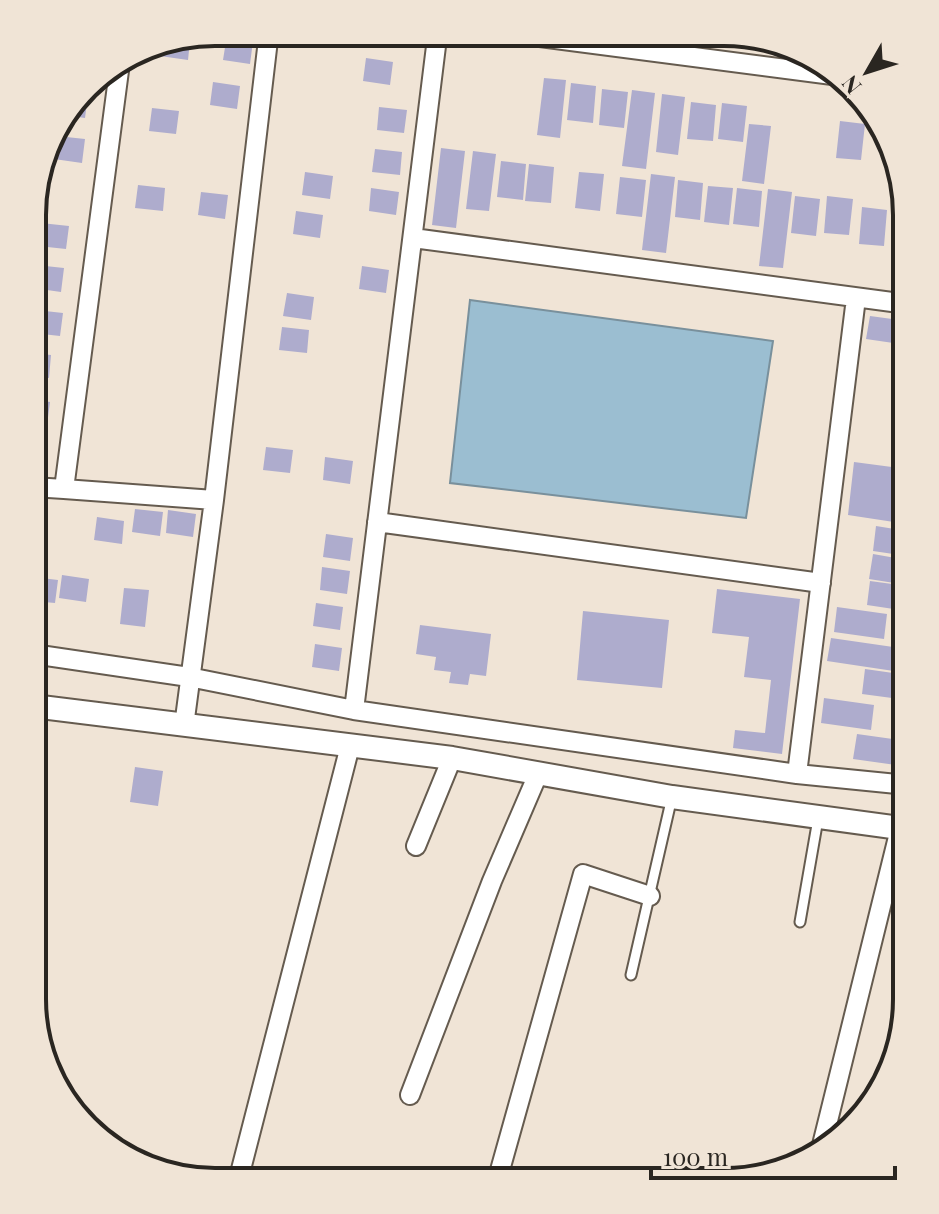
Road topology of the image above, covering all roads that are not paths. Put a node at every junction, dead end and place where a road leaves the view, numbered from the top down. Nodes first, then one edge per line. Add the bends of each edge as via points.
1 (267, 46) edge
2 (436, 46) edge
3 (613, 46) edge
4 (814, 73) edge
5 (118, 77) edge
6 (413, 238) junction
7 (856, 298) junction
8 (893, 302) edge
9 (46, 488) edge
10 (64, 489) junction
11 (214, 500) junction
12 (377, 522) junction
13 (821, 583) junction
14 (46, 656) edge
15 (189, 677) junction
16 (46, 708) edge
17 (354, 710) junction
18 (184, 726) junction
19 (350, 746) junction
20 (452, 758) junction
21 (538, 774) junction
22 (797, 774) junction
23 (893, 784) edge
24 (672, 797) junction
25 (818, 815) junction
26 (893, 827) edge
27 (416, 846) dead end
28 (893, 876) edge
29 (650, 896) junction
30 (800, 922) dead end
31 (631, 975) dead end
32 (410, 1095) dead end
33 (834, 1127) edge
34 (241, 1168) edge
35 (501, 1168) edge

1 - 11 street
2 - 6 street
3 - 4 street
5 - 10 street
6 - 7 street
6 - 12 street
7 - 8 street
7 - 13 street
9 - 10 street
10 - 11 street
11 - 15 street
12 - 13 street
12 - 17 street
13 - 22 street
14 - 15 street
15 - 17 street
15 - 18 street
16 - 18 street
17 - 22 street
18 - 19 street
19 - 20 street
19 - 34 street
20 - 21 street
20 - 27 street
21 - 24 street
21 - 32 street
22 - 23 street
24 - 25 street
24 - 29 lane
25 - 26 street
25 - 30 lane
28 - 33 street
29 - 31 lane
29 - 35 street via 583,874

